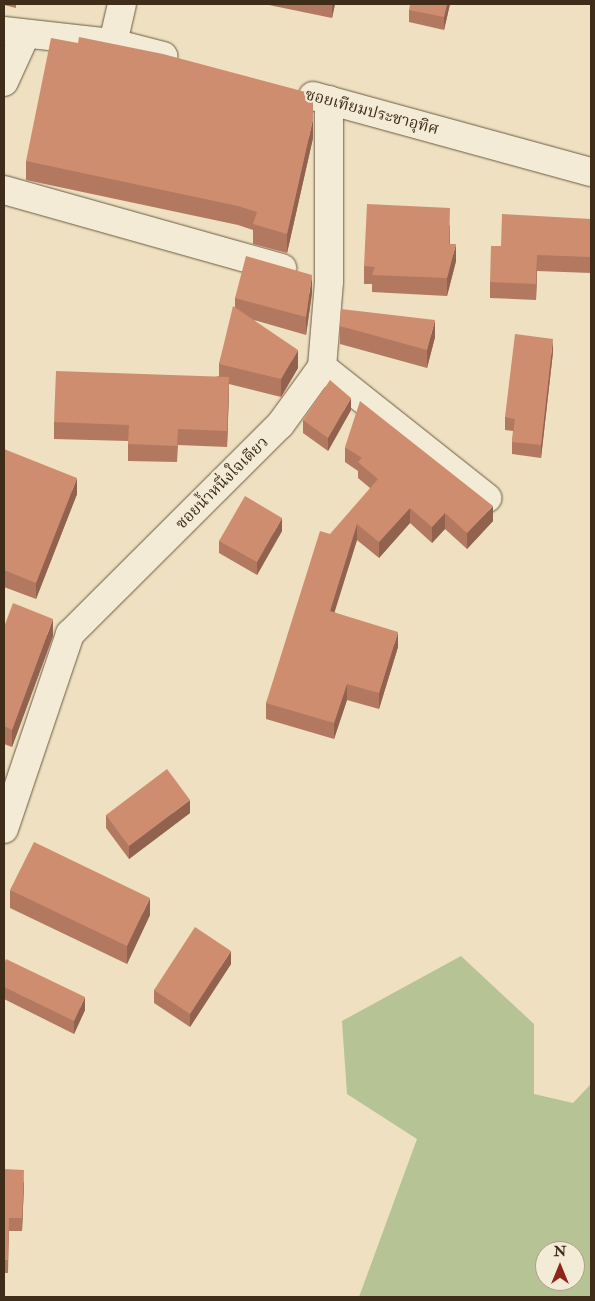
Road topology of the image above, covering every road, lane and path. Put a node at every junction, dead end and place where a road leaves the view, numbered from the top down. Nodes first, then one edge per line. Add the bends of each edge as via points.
1 (122, 4) edge
2 (14, 34) edge
3 (113, 43) junction
4 (188, 63) edge
5 (4, 82) edge
6 (292, 90) edge
7 (329, 100) junction
8 (591, 172) edge
9 (4, 190) edge
10 (329, 281) junction
11 (322, 367) junction
12 (487, 498) dead end
13 (4, 829) edge

1 - 3 street
2 - 3 street
2 - 5 street
3 - 4 street
6 - 7 street, ซอยเทียมประชาอุทิศ
7 - 8 street, ซอยเทียมประชาอุทิศ
7 - 10 street
9 - 10 street
10 - 11 street
11 - 12 street
11 - 13 street, ซอยน้ำหนึ่งใจเดียว via 280,425 70,634

